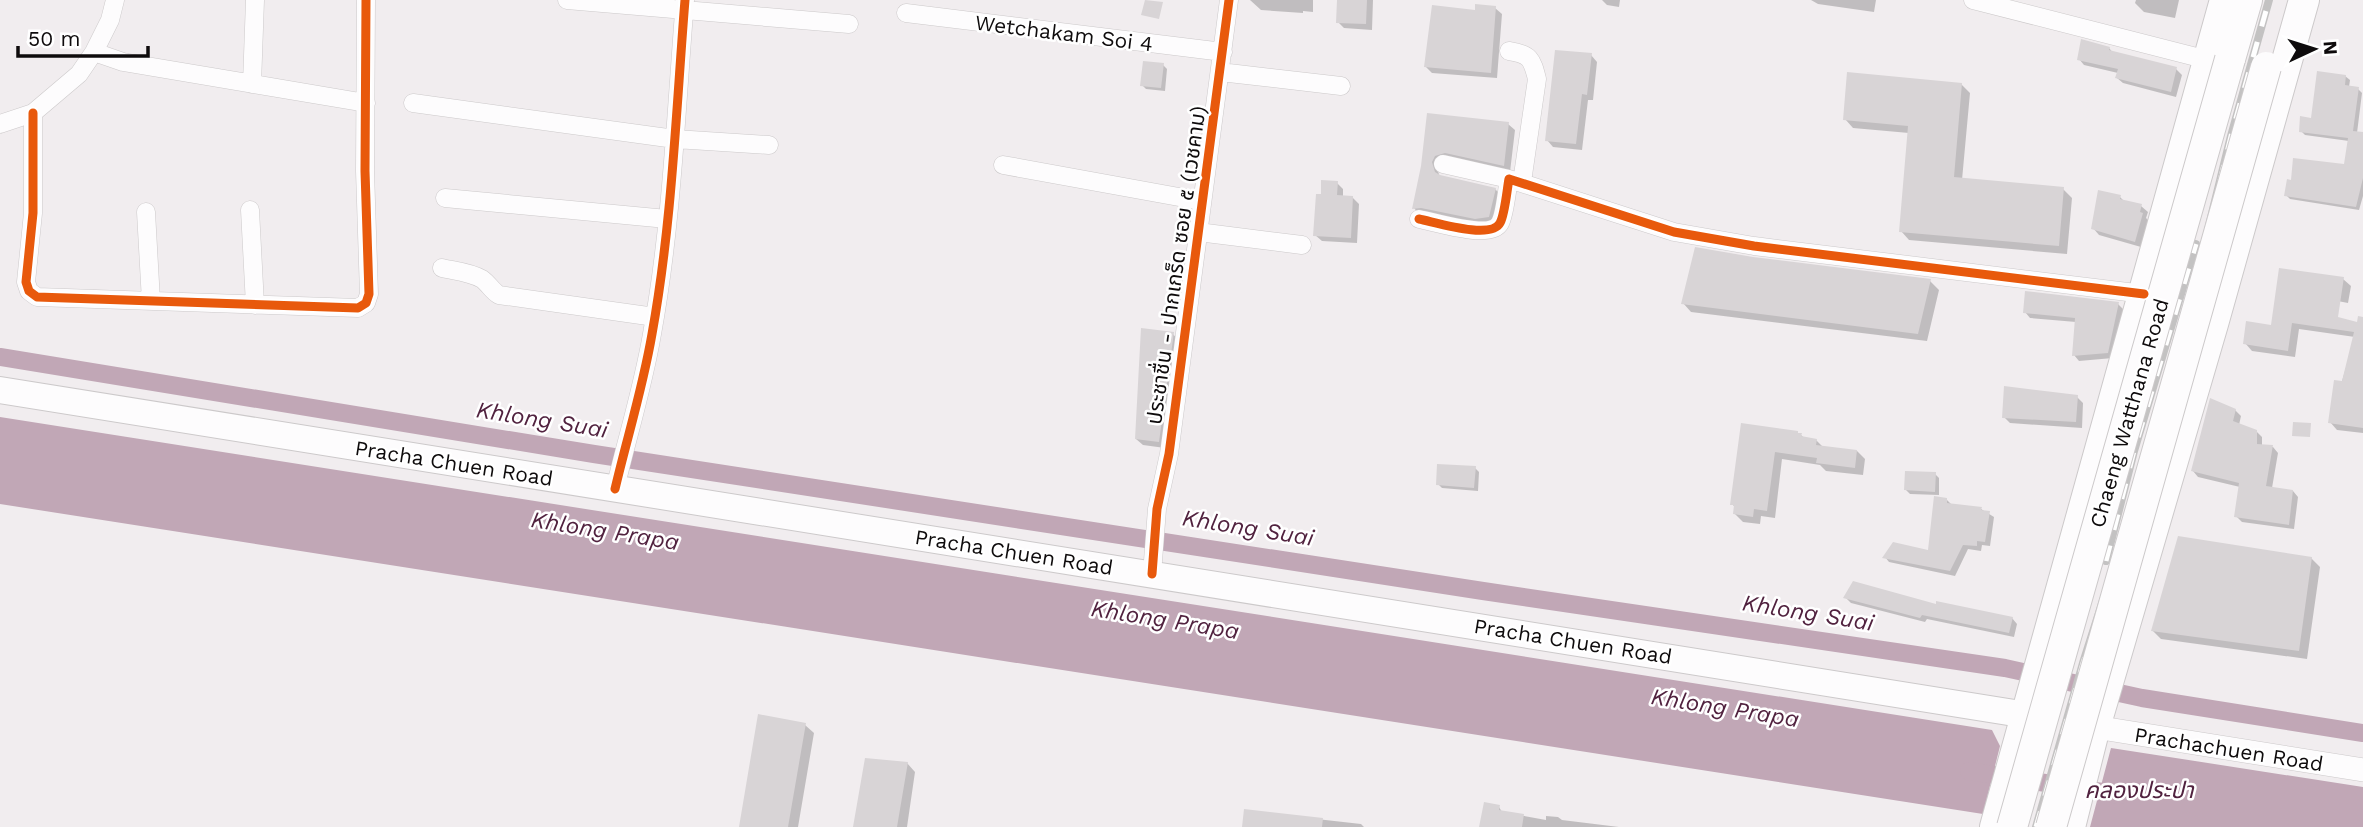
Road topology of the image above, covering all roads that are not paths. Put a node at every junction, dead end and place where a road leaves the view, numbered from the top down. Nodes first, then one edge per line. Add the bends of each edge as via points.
1 (115, 0) edge
2 (255, 0) edge
3 (366, 0) edge
4 (567, 0) edge
5 (1229, 0) edge
6 (1973, 0) edge
7 (2225, 0) edge
8 (2247, 0) edge
9 (2284, 0) edge
10 (2304, 0) edge
11 (685, 6) edge
12 (906, 13) dead end
13 (849, 24) dead end
14 (1508, 51) dead end
15 (94, 52) junction
16 (1223, 52) junction
17 (2219, 59) junction
18 (1220, 72) junction
19 (252, 84) junction
20 (1341, 86) dead end
21 (366, 103) junction
22 (413, 103) dead end
23 (33, 113) junction
24 (0, 124) edge
25 (676, 139) junction
26 (769, 145) dead end
27 (1443, 164) dead end
28 (1003, 165) dead end
29 (1515, 180) junction
30 (446, 198) dead end
31 (1201, 201) junction
32 (250, 210) dead end
33 (146, 212) dead end
34 (667, 219) junction
35 (1419, 219) dead end
36 (2161, 230) junction
37 (1198, 232) junction
38 (1302, 245) dead end
39 (2232, 255) junction
40 (442, 268) dead end
41 (2142, 300) junction
42 (150, 301) junction
43 (255, 305) junction
44 (655, 317) junction
45 (2213, 324) junction
46 (0, 390) edge
47 (2094, 475) junction
48 (616, 484) junction
49 (2163, 495) junction
50 (1153, 568) junction
51 (2034, 689) junction
52 (2103, 700) junction
53 (2363, 770) edge
54 (1995, 827) edge
55 (2012, 827) edge
56 (2051, 827) edge
57 (2070, 827) edge

1 - 15 street
2 - 19 street
3 - 21 street
4 - 11 street
5 - 16 street, ประชาชื่น - ปากเกร็ด ซอย ๕ (เวชคาม)
6 - 17 street
7 - 17 main road, Chaeng Watthana Road
8 - 17 main road, Chaeng Watthana Road
9 - 56 main road, Chaeng Watthana Road, bridge
10 - 39 main road
11 - 13 street
11 - 25 street
12 - 16 street, Wetchakam Soi 4
14 - 29 street via 1524,53 1533,63 1537,79
15 - 19 street via 123,62
15 - 23 street via 79,74
16 - 18 street, ประชาชื่น - ปากเกร็ด ซอย ๕ (เวชคาม)
17 - 36 main road, Chaeng Watthana Road
17 - 55 main road, Chaeng Watthana Road, bridge
18 - 20 street
18 - 31 street, ประชาชื่น - ปากเกร็ด ซอย ๕ (เวชคาม)
19 - 21 street
21 - 43 street via 366,303 358,308
22 - 25 street
23 - 24 street
23 - 42 street via 29,291 37,296
25 - 26 street
25 - 34 street
27 - 29 street
28 - 31 street
29 - 35 street via 1501,223 1494,229 1475,230
29 - 41 street via 1674,232
30 - 34 street
31 - 37 street, ประชาชื่น - ปากเกร็ด ซอย ๕ (เวชคาม)
32 - 43 street
33 - 42 street
34 - 44 street
36 - 39 main road via 2167,256 2179,267 2200,273 2218,269
36 - 41 main road, Chaeng Watthana Road
37 - 38 street
37 - 50 street, ประชาชื่น - ปากเกร็ด ซอย ๕ (เวชคาม) via 1157,509
39 - 45 main road
40 - 44 street via 472,274 499,295
41 - 45 main road via 2176,280 2196,286 2208,302
41 - 47 main road, Chaeng Watthana Road
42 - 43 street
44 - 48 street
45 - 49 main road
46 - 48 main road, Pracha Chuen Road
47 - 49 main road
47 - 51 main road, Chaeng Watthana Road
48 - 50 main road, Pracha Chuen Road
49 - 52 main road
50 - 51 main road, Pracha Chuen Road
51 - 54 main road, Chaeng Watthana Road
52 - 53 street, Prachachuen Road
52 - 57 main road

